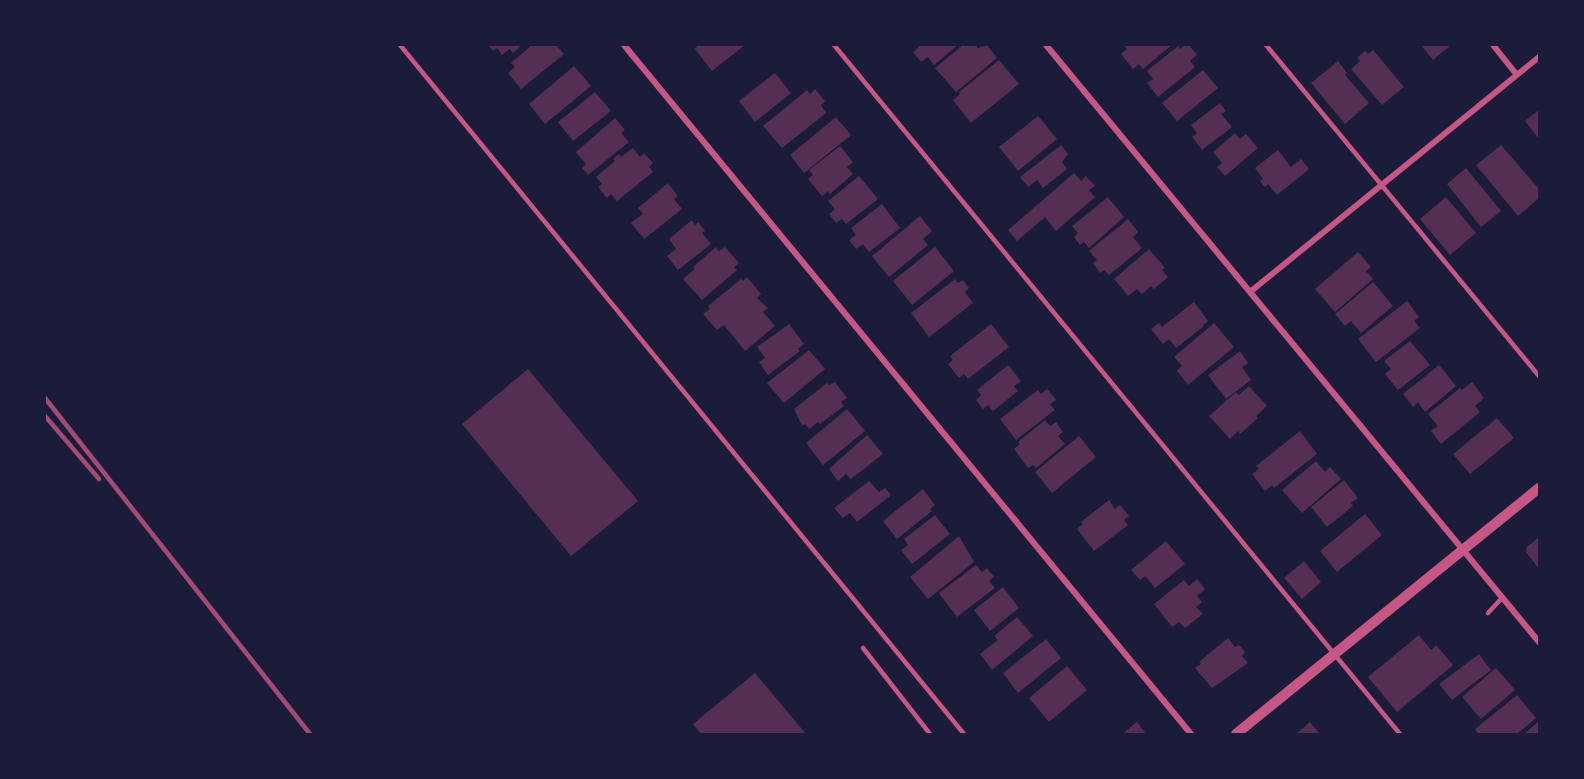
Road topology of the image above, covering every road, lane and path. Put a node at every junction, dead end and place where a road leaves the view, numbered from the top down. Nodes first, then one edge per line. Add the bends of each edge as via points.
1 (400, 45) edge
2 (624, 45) edge
3 (834, 45) edge
4 (1046, 45) edge
5 (1266, 45) edge
6 (1493, 45) edge
7 (1539, 57) edge
8 (1517, 75) junction
9 (1382, 185) junction
10 (1250, 292) junction
11 (1539, 376) edge
12 (1539, 488) edge
13 (1463, 550) junction
14 (1503, 598) junction
15 (1488, 613) dead end
16 (1539, 642) edge
17 (864, 648) dead end
18 (1334, 654) junction
19 (930, 734) edge
20 (964, 734) edge
21 (1191, 734) edge
22 (1236, 734) edge
23 (1400, 734) edge

1 - 20 lane
2 - 21 street
3 - 18 lane
4 - 10 street
5 - 9 lane
6 - 8 street
7 - 8 street
8 - 9 street
9 - 10 street
9 - 11 lane
10 - 13 street
12 - 13 street
13 - 14 street
13 - 18 street
14 - 15 lane
14 - 16 street
17 - 19 lane
18 - 22 street
18 - 23 lane

